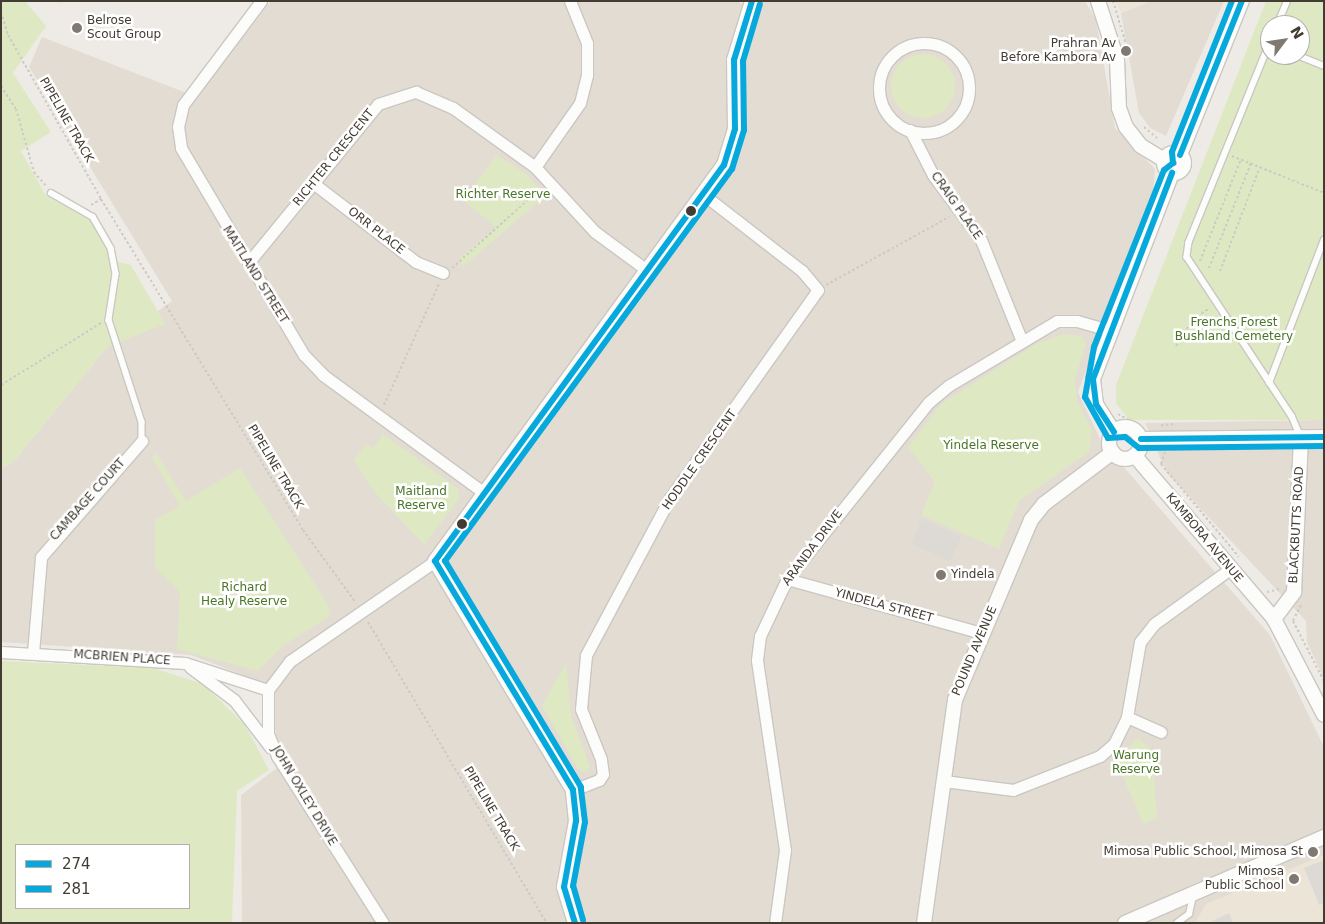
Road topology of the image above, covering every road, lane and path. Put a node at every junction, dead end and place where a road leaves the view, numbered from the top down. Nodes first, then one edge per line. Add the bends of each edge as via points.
1 (60, 1) edge
2 (261, 1) edge
3 (570, 1) edge
4 (752, 1) edge
5 (1098, 1) edge
6 (1242, 1) edge
7 (1287, 1) edge
8 (64, 2) edge
9 (1, 12) edge
10 (1282, 15) edge
11 (1310, 60) edge
12 (1261, 65) edge
13 (1324, 66) edge
14 (1, 86) edge
15 (910, 130) junction
16 (1225, 153) junction
17 (1186, 156) junction
18 (1241, 159) junction
19 (1164, 160) junction
20 (1251, 163) junction
21 (536, 167) junction
22 (1260, 167) junction
23 (1172, 173) junction
24 (550, 180) junction
25 (314, 183) junction
26 (1182, 184) dead end
27 (51, 192) joint
28 (1324, 193) edge
29 (704, 195) junction
30 (101, 199) junction
31 (94, 203) dead end
32 (959, 211) junction
33 (1324, 240) edge
34 (248, 263) junction
35 (1199, 264) dead end
36 (1209, 268) dead end
37 (648, 271) junction
38 (1220, 272) dead end
39 (443, 273) junction
40 (818, 290) junction
41 (1216, 304) junction
42 (109, 320) junction
43 (1111, 331) junction
44 (1021, 338) junction
45 (1176, 346) dead end
46 (1269, 383) junction
47 (1, 385) edge
48 (1114, 410) dead end
49 (380, 414) junction
50 (1176, 424) dead end
51 (1158, 428) dead end
52 (1114, 432) junction
53 (1142, 433) junction
54 (1301, 437) junction
55 (1324, 437) edge
56 (142, 441) joint
57 (1169, 451) dead end
58 (1113, 452) junction
59 (1134, 456) junction
60 (484, 493) junction
61 (435, 561) junction
62 (1235, 564) junction
63 (787, 579) junction
64 (1262, 586) dead end
65 (1282, 591) dead end
66 (1299, 603) dead end
67 (362, 612) junction
68 (1274, 619) junction
69 (982, 633) junction
70 (1, 652) edge
71 (33, 653) junction
72 (185, 663) junction
73 (1324, 681) edge
74 (268, 690) junction
75 (1324, 715) edge
76 (1128, 717) junction
77 (1161, 732) dead end
78 (277, 756) junction
79 (944, 782) junction
80 (573, 790) junction
81 (1324, 837) edge
82 (1193, 894) junction
83 (383, 923) edge
84 (547, 923) edge
85 (575, 923) edge
86 (774, 923) edge
87 (924, 923) edge
88 (1125, 923) edge
89 (1177, 923) edge

1 - 8 path
2 - 34 street, MAITLAND STREET via 183,105 178,126 181,148 193,174
3 - 21 street via 588,43 587,75 580,103
4 - 29 street via 734,60 732,143
5 - 19 street via 1117,60 1119,108 1126,127 1141,146
6 - 17 street
7 - 10 lane
9 - 30 path, PIPELINE TRACK via 8,35
11 - 13 lane
12 - 16 lane
14 - 27 path via 23,127 34,172
15 - 15 street, CRAIG PLACE via 886,111 880,82 893,55 913,44 935,44 959,59 970,86 968,100 961,114 938,131
15 - 32 street, CRAIG PLACE via 933,176
16 - 18 path
16 - 41 lane via 1187,257
17 - 19 street via 1170,154
17 - 23 street via 1183,167
17 - 26 path
18 - 20 path
18 - 35 path
19 - 23 street
20 - 22 path
20 - 36 path
21 - 24 street, RICHTER CRESCENT
21 - 25 street, RICHTER CRESCENT via 453,108 416,92 378,104
22 - 28 path
22 - 38 path
23 - 43 street
24 - 37 street, RICHTER CRESCENT via 595,232
24 - 39 path via 462,263
25 - 34 street, RICHTER CRESCENT
25 - 39 street, ORR PLACE via 416,262
27 - 42 lane via 93,217 111,248 116,274
29 - 37 street
29 - 40 street via 802,271
30 - 31 path
30 - 67 path, PIPELINE TRACK via 303,530
32 - 40 path
32 - 44 street, CRAIG PLACE via 981,240
33 - 46 lane
34 - 49 street, MAITLAND STREET via 304,355 323,375
37 - 60 street
39 - 49 path
40 - 80 street, HODDLE CRESCENT via 670,498 586,655 581,709 601,759 603,774 599,780
41 - 45 path via 1193,319
41 - 46 lane
42 - 47 path via 96,324
42 - 56 lane via 142,422
43 - 44 street, ARANDA DRIVE via 1077,321 1056,321
43 - 52 street via 1093,388 1096,404
44 - 63 street, ARANDA DRIVE via 929,402
46 - 54 lane
48 - 53 path
49 - 60 street, MAITLAND STREET
50 - 51 path
52 - 53 street via 1127,427
52 - 58 street via 1110,442
53 - 54 street
53 - 59 street
54 - 55 street
54 - 68 street, BLACKBUTTS ROAD via 1294,592
56 - 71 street, CAMBAGE COURT via 41,557
57 - 62 path via 1160,456 1161,464 1237,551
58 - 59 street via 1120,458
58 - 69 street, POUND AVENUE via 1044,504 1031,520
59 - 62 street, KAMBORA AVENUE
60 - 61 street
61 - 67 street
61 - 80 street
62 - 68 street, KAMBORA AVENUE
62 - 76 street via 1154,624 1140,642
63 - 69 street, YINDELA STREET
63 - 86 street, ARANDA DRIVE via 760,636 757,660 785,850
64 - 65 path via 1268,592
66 - 73 path via 1293,621
67 - 74 street via 290,660
67 - 84 path, PIPELINE TRACK
68 - 75 street
69 - 79 street, POUND AVENUE via 955,700
70 - 71 street, MCBRIEN PLACE
71 - 72 street, MCBRIEN PLACE
72 - 74 street, MCBRIEN PLACE
72 - 78 street via 234,700
74 - 78 street, JOHN OXLEY DRIVE via 268,734
76 - 77 street
76 - 79 street via 1114,744 1100,756 1030,787 1013,790
78 - 83 street, JOHN OXLEY DRIVE
79 - 87 street, POUND AVENUE
80 - 85 street via 576,821 564,887
81 - 82 street
82 - 88 street
82 - 89 lane via 1189,914

